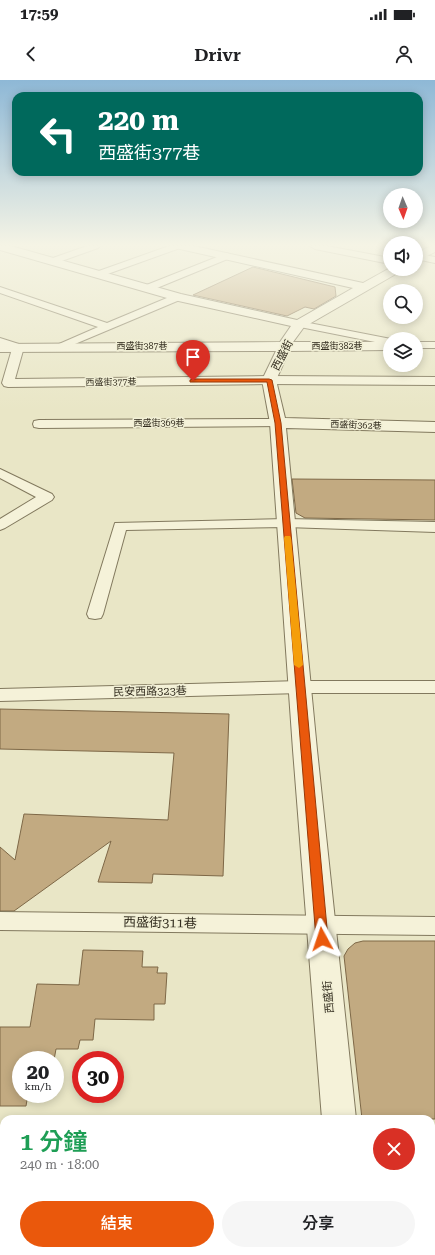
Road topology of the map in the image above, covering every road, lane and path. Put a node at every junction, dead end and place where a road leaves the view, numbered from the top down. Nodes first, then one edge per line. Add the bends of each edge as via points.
1 (32, 301) edge
2 (169, 301) edge
3 (195, 301) edge
4 (339, 301) edge
5 (299, 324) junction
6 (108, 327) junction
7 (0, 341) edge
8 (383, 341) edge
9 (435, 344) edge
10 (423, 345) edge
11 (63, 346) junction
12 (285, 346) junction
13 (383, 346) edge
14 (0, 348) edge
15 (18, 348) junction
16 (269, 380) junction
17 (435, 381) edge
18 (278, 423) junction
19 (39, 424) dead end
20 (435, 427) edge
21 (0, 473) edge
22 (286, 523) junction
23 (0, 525) edge
24 (435, 527) edge
25 (95, 614) dead end
26 (301, 687) junction
27 (435, 687) edge
28 (0, 695) edge
29 (0, 921) edge
30 (321, 924) junction
31 (435, 926) edge
32 (339, 1115) edge

1 - 6 lane
2 - 6 lane
3 - 5 street
4 - 5 street, 西盛街
5 - 8 lane
5 - 12 street, 西盛街
6 - 11 lane
7 - 15 lane
9 - 10 lane
11 - 12 street, 西盛街387巷
11 - 15 street, 西盛街387巷
12 - 13 street, 西盛街382巷
12 - 16 street, 西盛街
14 - 15 street, 西盛街387巷
15 - 16 lane, 西盛街377巷 via 8,383
16 - 17 lane
16 - 18 street, 西盛街
18 - 19 lane, 西盛街369巷
18 - 20 street, 西盛街362巷
18 - 22 street, 西盛街
21 - 23 lane via 47,496
22 - 24 lane
22 - 25 lane via 120,526
22 - 26 street, 西盛街
26 - 27 lane, 民安西路323巷
26 - 28 lane, 民安西路323巷
26 - 30 street, 西盛街
29 - 30 lane, 西盛街311巷
30 - 31 lane, 西盛街311巷
30 - 32 street, 西盛街

